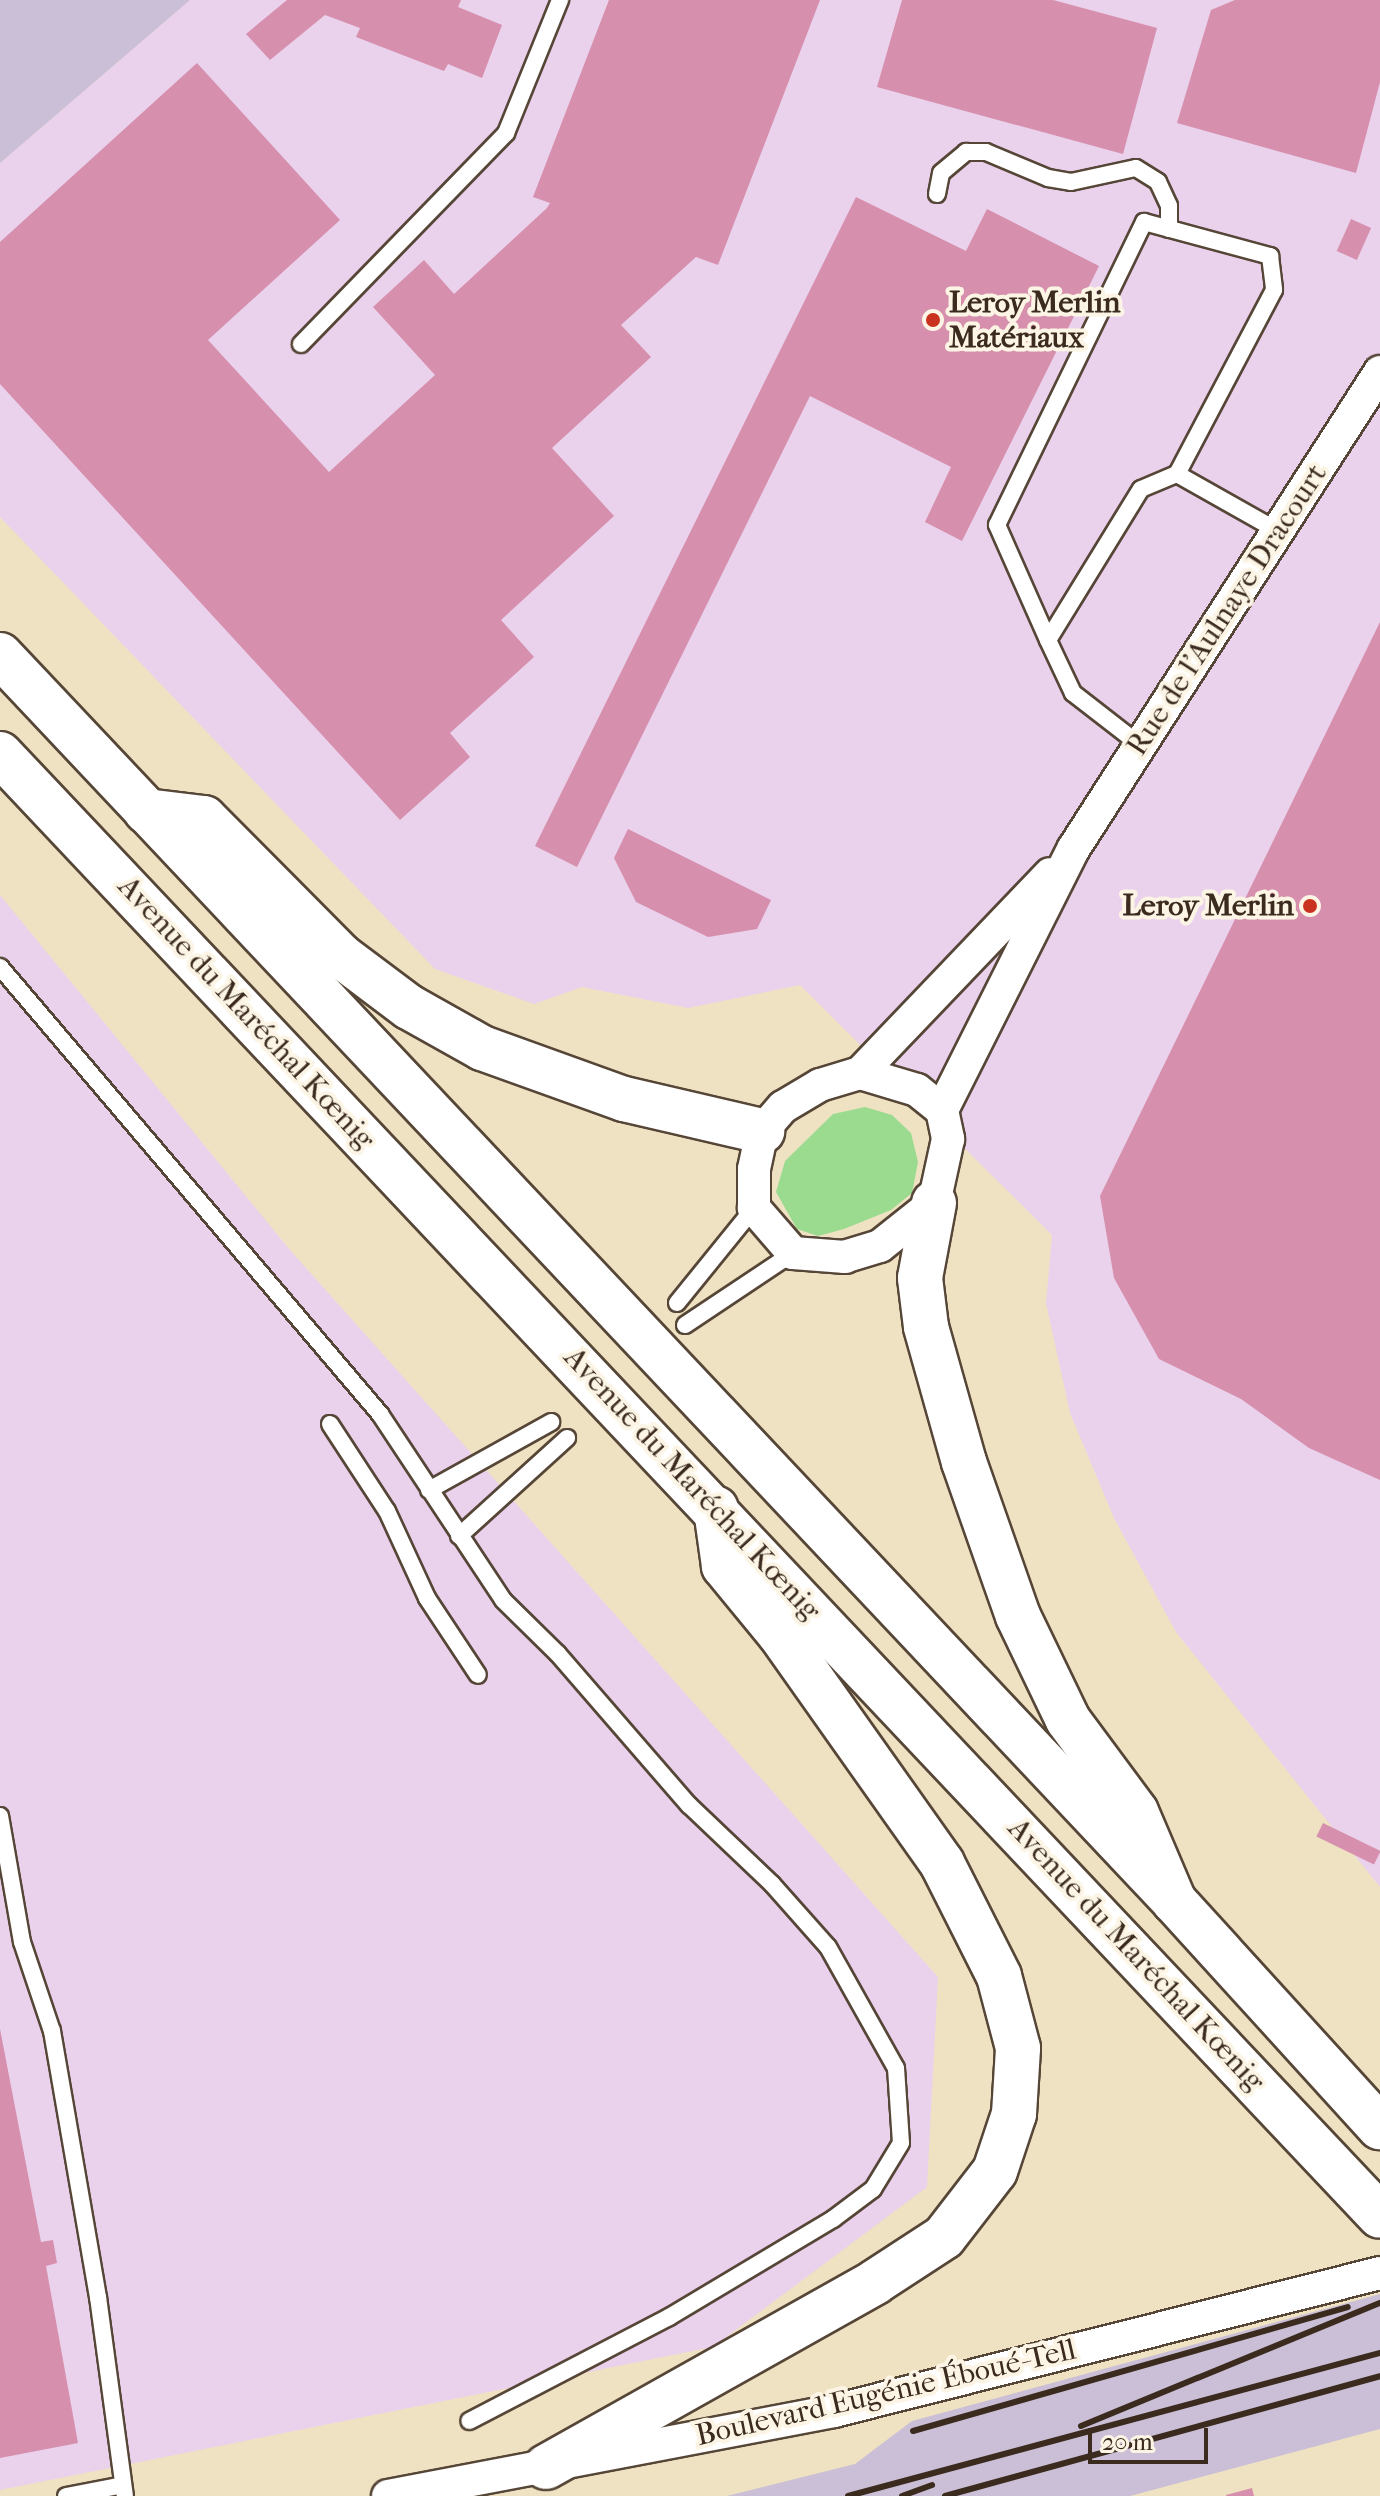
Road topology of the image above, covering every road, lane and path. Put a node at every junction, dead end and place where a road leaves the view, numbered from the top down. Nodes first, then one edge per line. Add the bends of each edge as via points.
1 (560, 0) edge
2 (937, 194) dead end
3 (1169, 229) junction
4 (301, 344) dead end
5 (1380, 372) edge
6 (1177, 474) junction
7 (1280, 532) junction
8 (1048, 640) junction
9 (0, 655) edge
10 (1140, 745) junction
11 (0, 754) edge
12 (146, 811) junction
13 (1074, 848) junction
14 (0, 967) edge
15 (860, 1073) junction
16 (942, 1110) junction
17 (762, 1131) junction
18 (934, 1203) junction
19 (754, 1208) junction
20 (793, 1253) junction
21 (677, 1303) dead end
22 (685, 1325) dead end
23 (551, 1422) dead end
24 (330, 1424) dead end
25 (567, 1438) dead end
26 (429, 1490) junction
27 (716, 1509) junction
28 (459, 1536) junction
29 (478, 1675) dead end
30 (0, 1816) edge
31 (1174, 1901) junction
32 (1380, 2127) edge
33 (1380, 2216) edge
34 (1380, 2273) edge
35 (469, 2421) dead end
36 (546, 2467) junction
37 (124, 2490) edge
38 (66, 2496) edge
39 (388, 2496) edge

1 - 4 lane via 506,133
2 - 3 lane via 941,173 966,152 986,152 1071,182 1136,168 1158,182 1169,206
3 - 6 lane via 1270,256 1274,290
3 - 8 lane via 1144,222 997,525
5 - 7 street, Rue de l'Aulnaye Dracourt
6 - 7 lane
6 - 8 lane via 1141,489
7 - 10 street, Rue de l'Aulnaye Dracourt
8 - 10 lane via 1073,693
9 - 12 main road
10 - 13 street, Rue de l'Aulnaye Dracourt
11 - 27 main road, Avenue du Maréchal Kœnig
12 - 17 main road via 204,818 341,956 409,1007 482,1048 624,1099
12 - 31 main road
13 - 15 street, Rue de l'Aulnaye Dracourt
13 - 16 street, Rue de l'Aulnaye Dracourt
14 - 26 lane via 380,1414
15 - 16 street via 917,1090
15 - 17 street via 820,1085 783,1107
16 - 18 street via 948,1139
17 - 19 street
18 - 20 street via 880,1246 845,1257
18 - 31 main road via 920,1278 926,1327 969,1476 1018,1616 1068,1720 1136,1812
19 - 20 street
19 - 21 lane
20 - 22 lane
23 - 26 lane
24 - 29 lane via 387,1511 427,1598
25 - 28 lane
26 - 28 lane
27 - 33 main road, Avenue du Maréchal Kœnig
27 - 36 main road via 724,1566 779,1633 942,1863 992,1962 1018,2048 1014,2114 995,2171 944,2237 875,2282
28 - 35 lane via 503,1600 558,1654 689,1805 772,1884 828,1947 896,2068 901,2143 873,2189 833,2219 669,2317
30 - 37 lane via 22,1942 52,2031 98,2297
31 - 32 main road
34 - 36 street, Boulevard Eugénie Éboué-Tell via 834,2411
36 - 39 street, Boulevard Eugénie Éboué-Tell
37 - 38 lane

